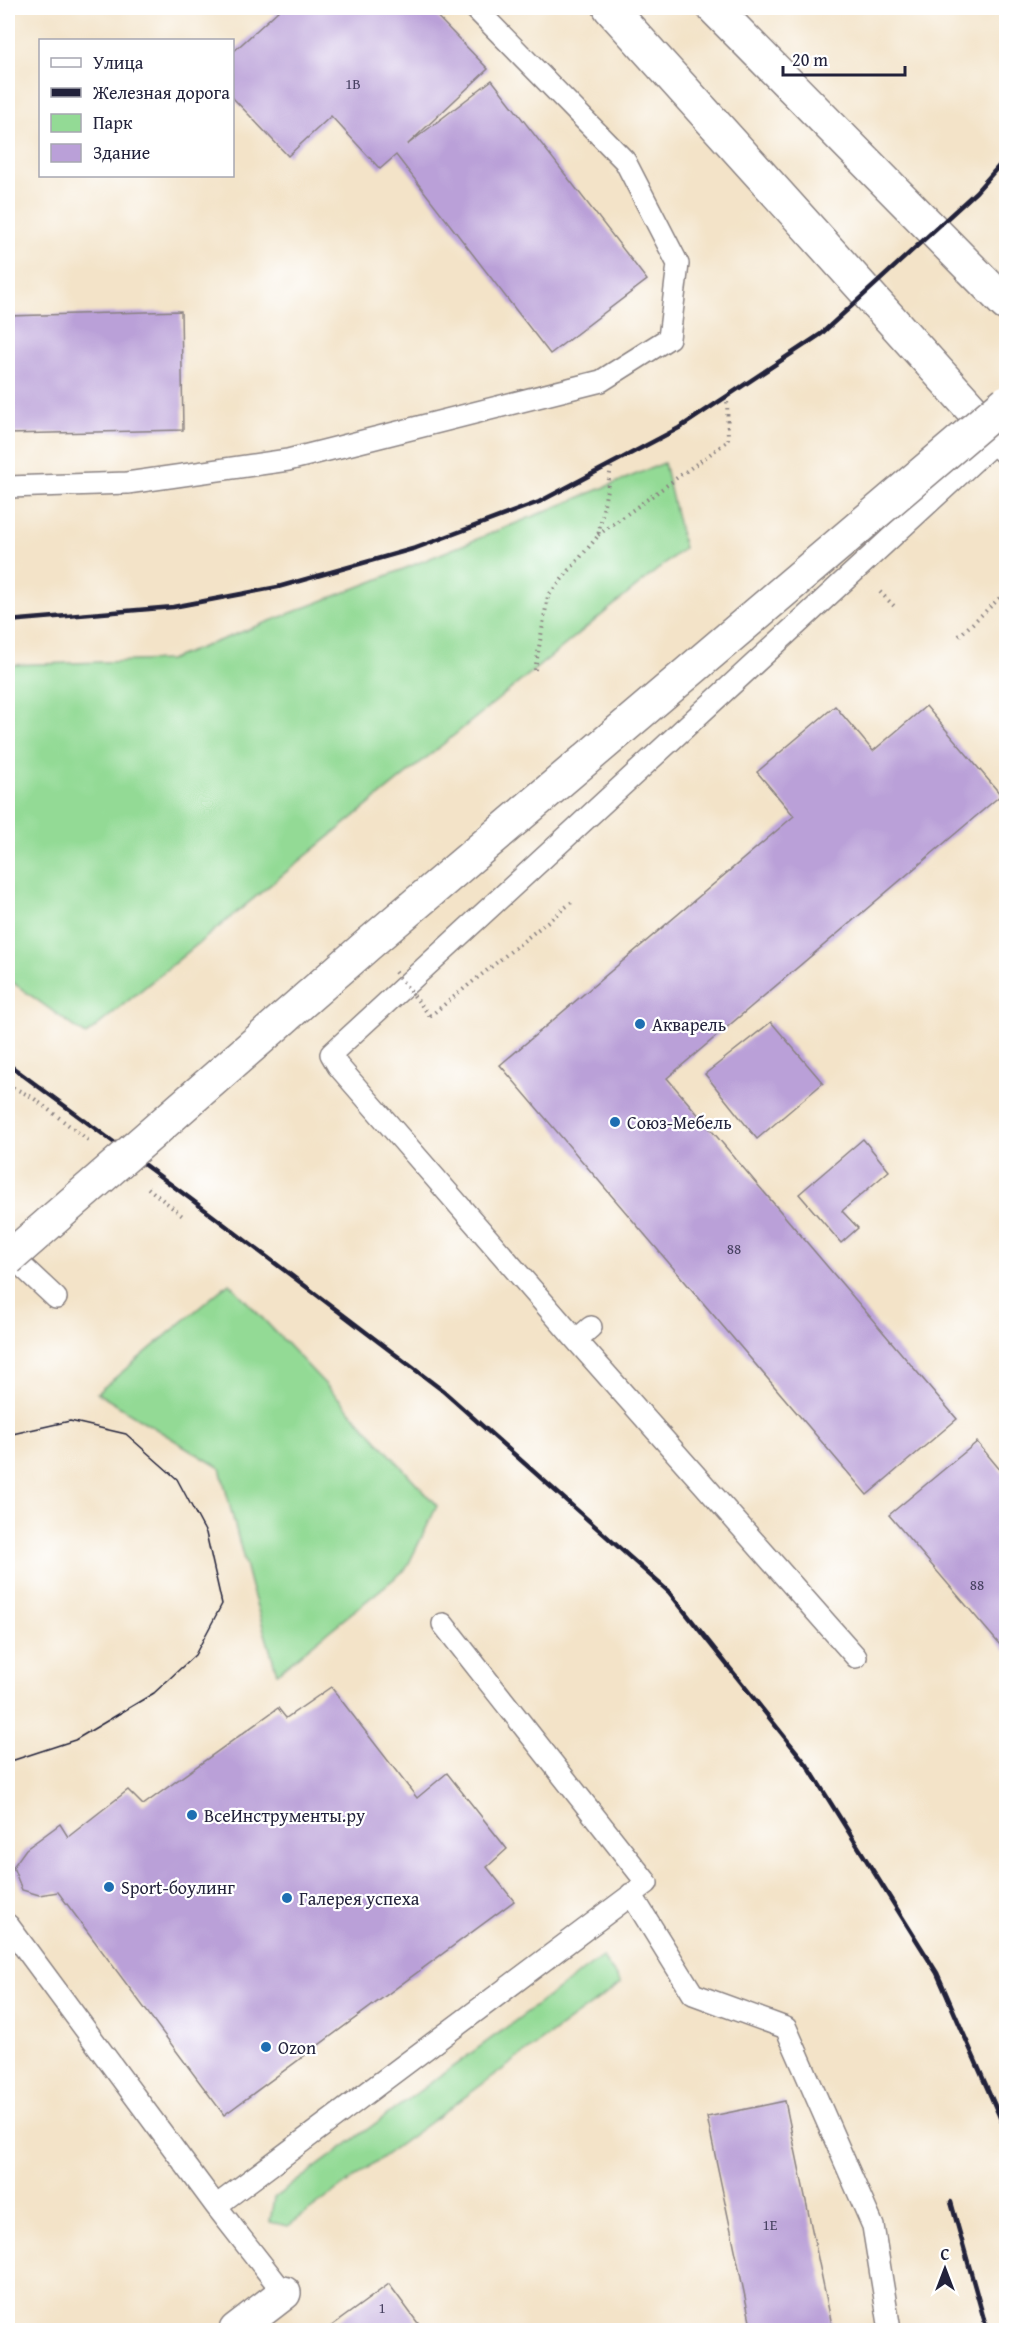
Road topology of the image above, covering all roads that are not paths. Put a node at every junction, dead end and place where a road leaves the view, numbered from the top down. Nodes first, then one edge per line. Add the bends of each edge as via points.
1 (475, 8) edge
2 (610, 8) edge
3 (714, 8) edge
4 (1006, 304) edge
5 (1006, 402) edge
6 (1002, 443) edge
7 (8, 487) edge
8 (8, 1253) edge
9 (8, 1258) edge
10 (56, 1298) dead end
11 (443, 1624) dead end
12 (856, 1657) dead end
13 (631, 1894) junction
14 (8, 1925) edge
15 (216, 2206) junction
16 (284, 2294) joint
17 (236, 2331) edge
18 (890, 2331) edge

1 - 7 lane via 625,160 678,264 669,338 601,381 288,460 127,483
2 - 6 main road
3 - 4 main road
5 - 9 main road, bridge via 371,942
6 - 12 lane via 331,1054 583,1333
8 - 10 lane
11 - 13 lane via 647,1883
13 - 15 lane
13 - 18 lane via 693,1994 786,2028 873,2226
14 - 15 lane
15 - 16 lane
16 - 17 main road

